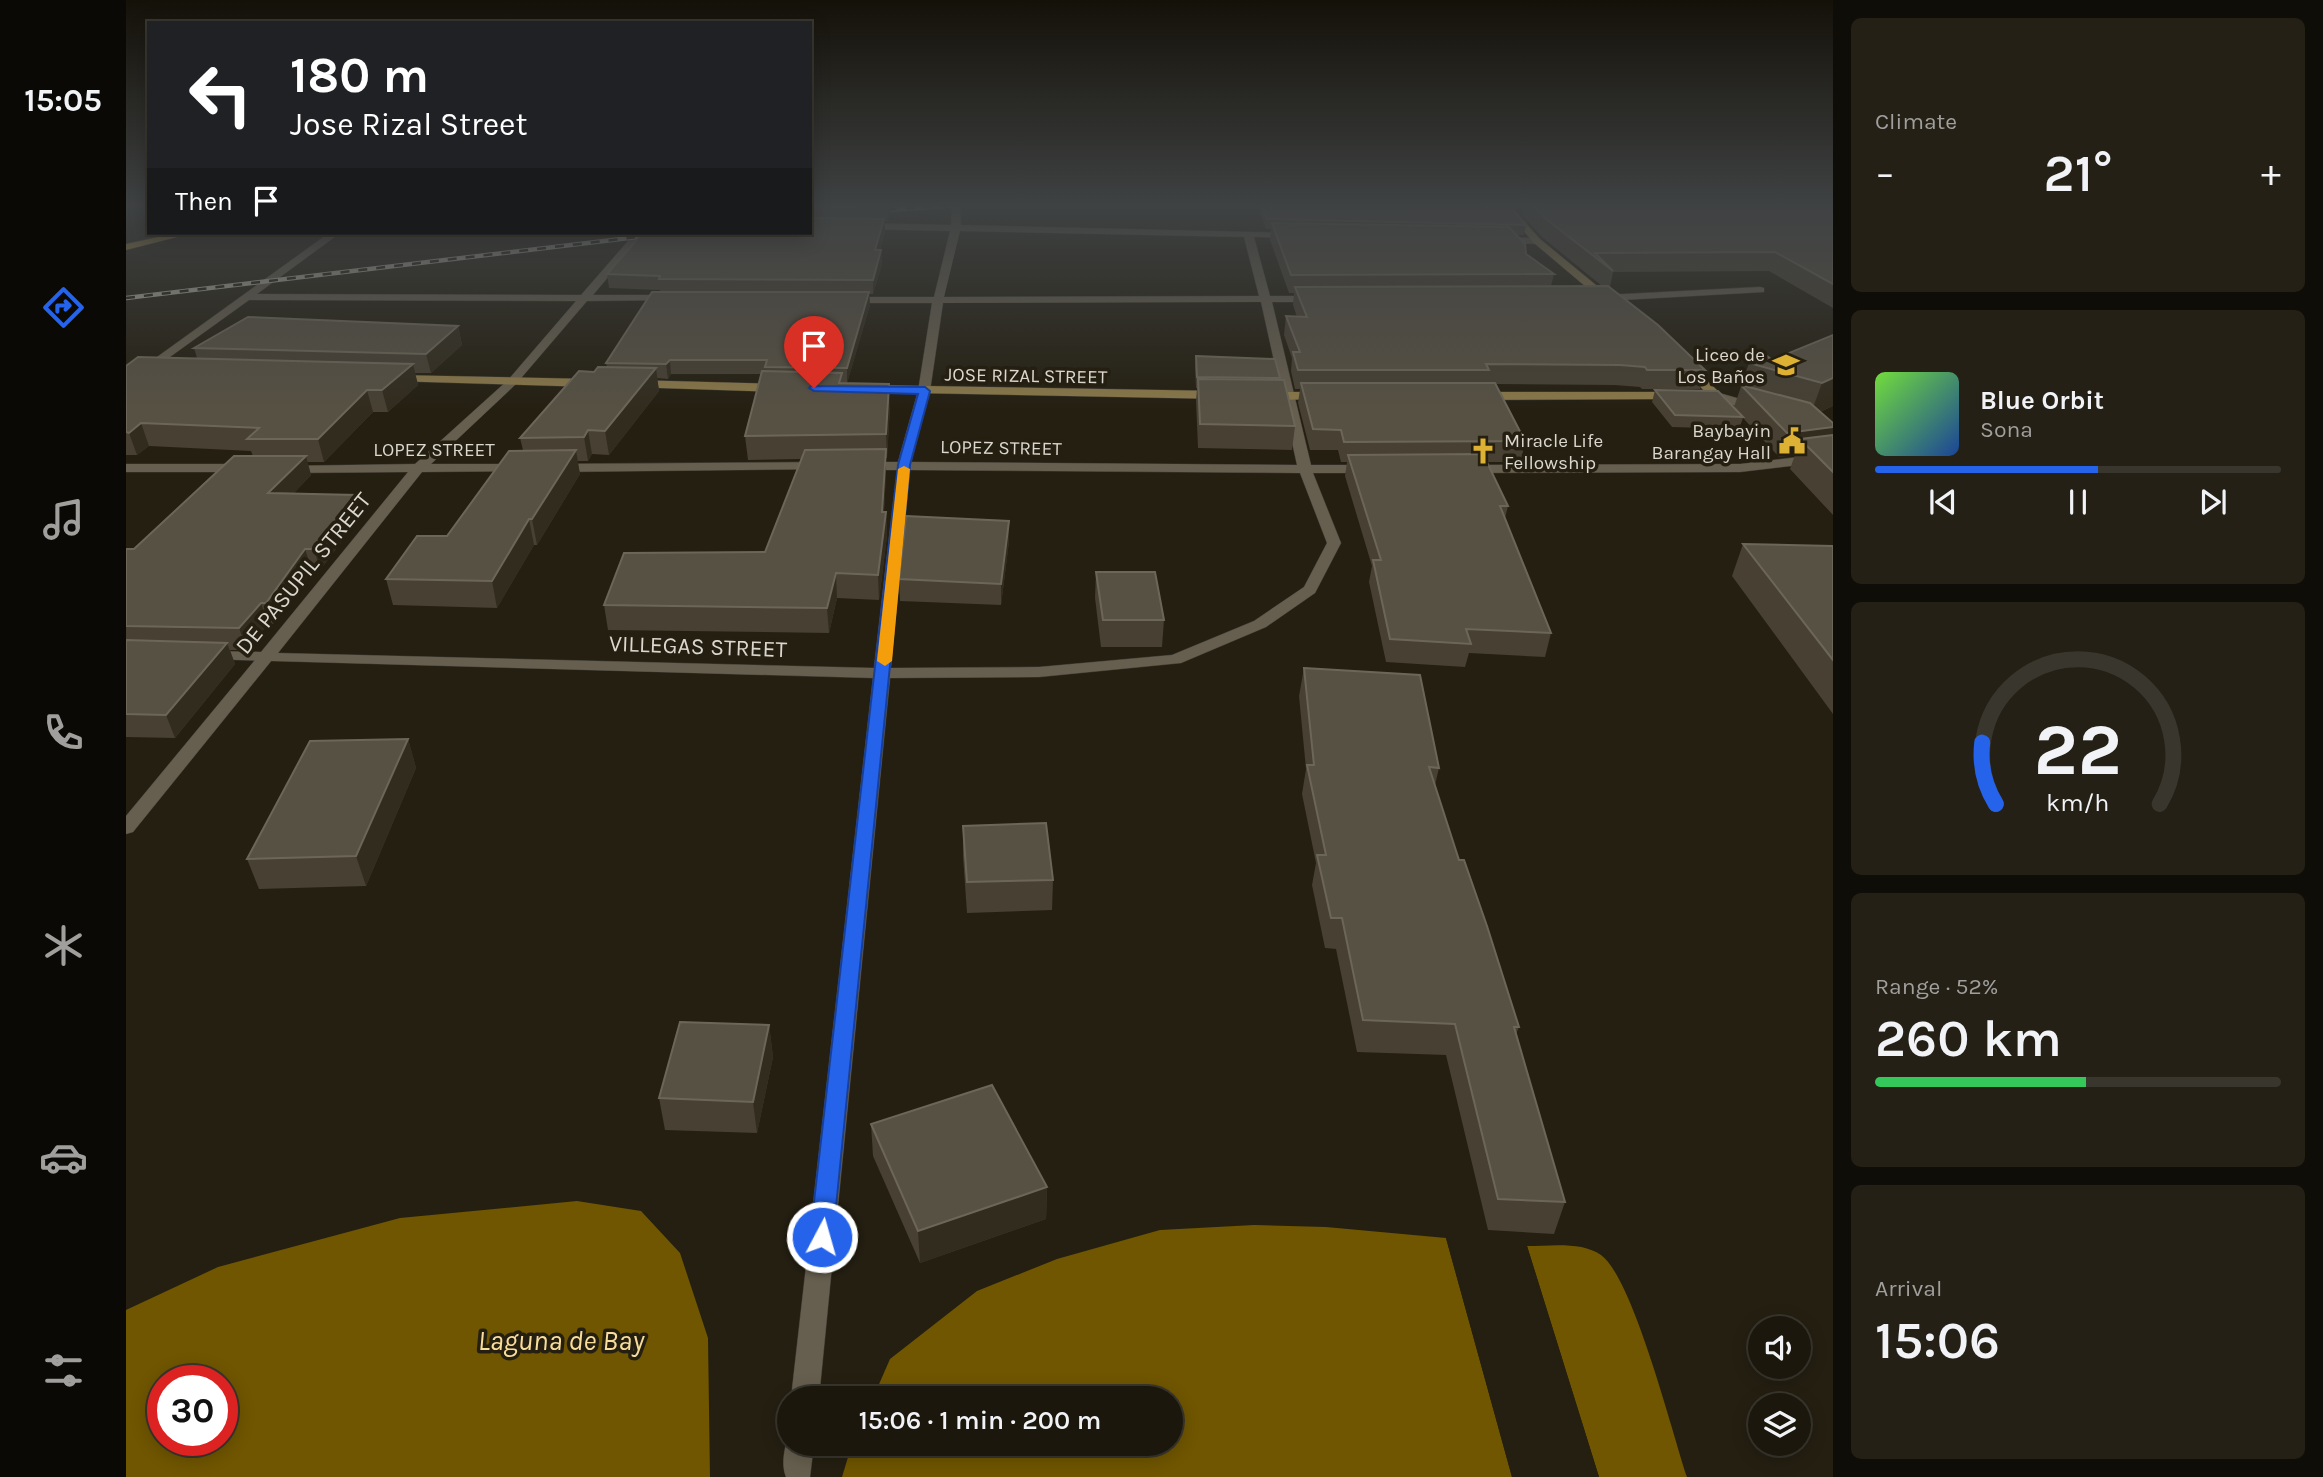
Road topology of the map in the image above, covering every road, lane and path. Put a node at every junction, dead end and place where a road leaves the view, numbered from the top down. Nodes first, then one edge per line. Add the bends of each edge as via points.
1 (281, 273) edge
2 (606, 273) edge
3 (945, 273) edge
4 (1258, 273) edge
5 (1575, 273) edge
6 (1760, 290) dead end
7 (249, 297) junction
8 (586, 297) junction
9 (681, 298) edge
10 (1580, 298) edge
11 (1605, 298) junction
12 (830, 299) edge
13 (1264, 299) junction
14 (1333, 299) edge
15 (938, 300) junction
16 (1616, 306) edge
17 (1676, 356) edge
18 (138, 372) joint
19 (169, 373) edge
20 (388, 379) edge
21 (512, 382) junction
22 (608, 384) edge
23 (622, 384) edge
24 (787, 388) edge
25 (856, 389) edge
26 (925, 391) junction
27 (1235, 395) edge
28 (1248, 396) edge
29 (1289, 396) junction
30 (1330, 396) edge
31 (1468, 396) edge
32 (1689, 396) edge
33 (1703, 397) edge
34 (1716, 397) junction
35 (1768, 411) edge
36 (1833, 457) edge
37 (904, 465) junction
38 (126, 468) edge
39 (418, 469) junction
40 (1306, 469) junction
41 (1387, 469) edge
42 (1455, 469) edge
43 (196, 656) edge
44 (266, 657) junction
45 (883, 673) junction
46 (126, 828) edge
47 (806, 1386) edge

1 - 7 street
2 - 8 street, DE PASUPIL STREET
3 - 15 street
4 - 13 street, VILLEGAS STREET
5 - 11 main road
6 - 11 street
7 - 8 street
7 - 18 street
8 - 9 street
8 - 21 street, DE PASUPIL STREET
10 - 11 street
11 - 16 main road
12 - 15 street
13 - 14 street
13 - 15 street
13 - 29 street, VILLEGAS STREET
15 - 26 street
17 - 34 main road
18 - 19 main road
20 - 21 main road
21 - 22 main road
21 - 39 street, DE PASUPIL STREET
23 - 24 main road
25 - 26 main road, JOSE RIZAL STREET
26 - 27 main road, JOSE RIZAL STREET
26 - 37 street
28 - 29 main road
29 - 30 main road
29 - 40 street, VILLEGAS STREET
31 - 32 main road
33 - 34 main road
34 - 35 street
36 - 42 street via 1740,468
37 - 39 street, LOPEZ STREET
37 - 40 street, LOPEZ STREET
37 - 45 street
38 - 39 street, LOPEZ STREET
39 - 44 street, DE PASUPIL STREET
40 - 41 street, LOPEZ STREET
40 - 45 street, VILLEGAS STREET via 1334,543 1310,590 1260,624 1175,660 1039,672
43 - 44 street, VILLEGAS STREET
44 - 45 street, VILLEGAS STREET
44 - 46 street, DE PASUPIL STREET
45 - 47 street

